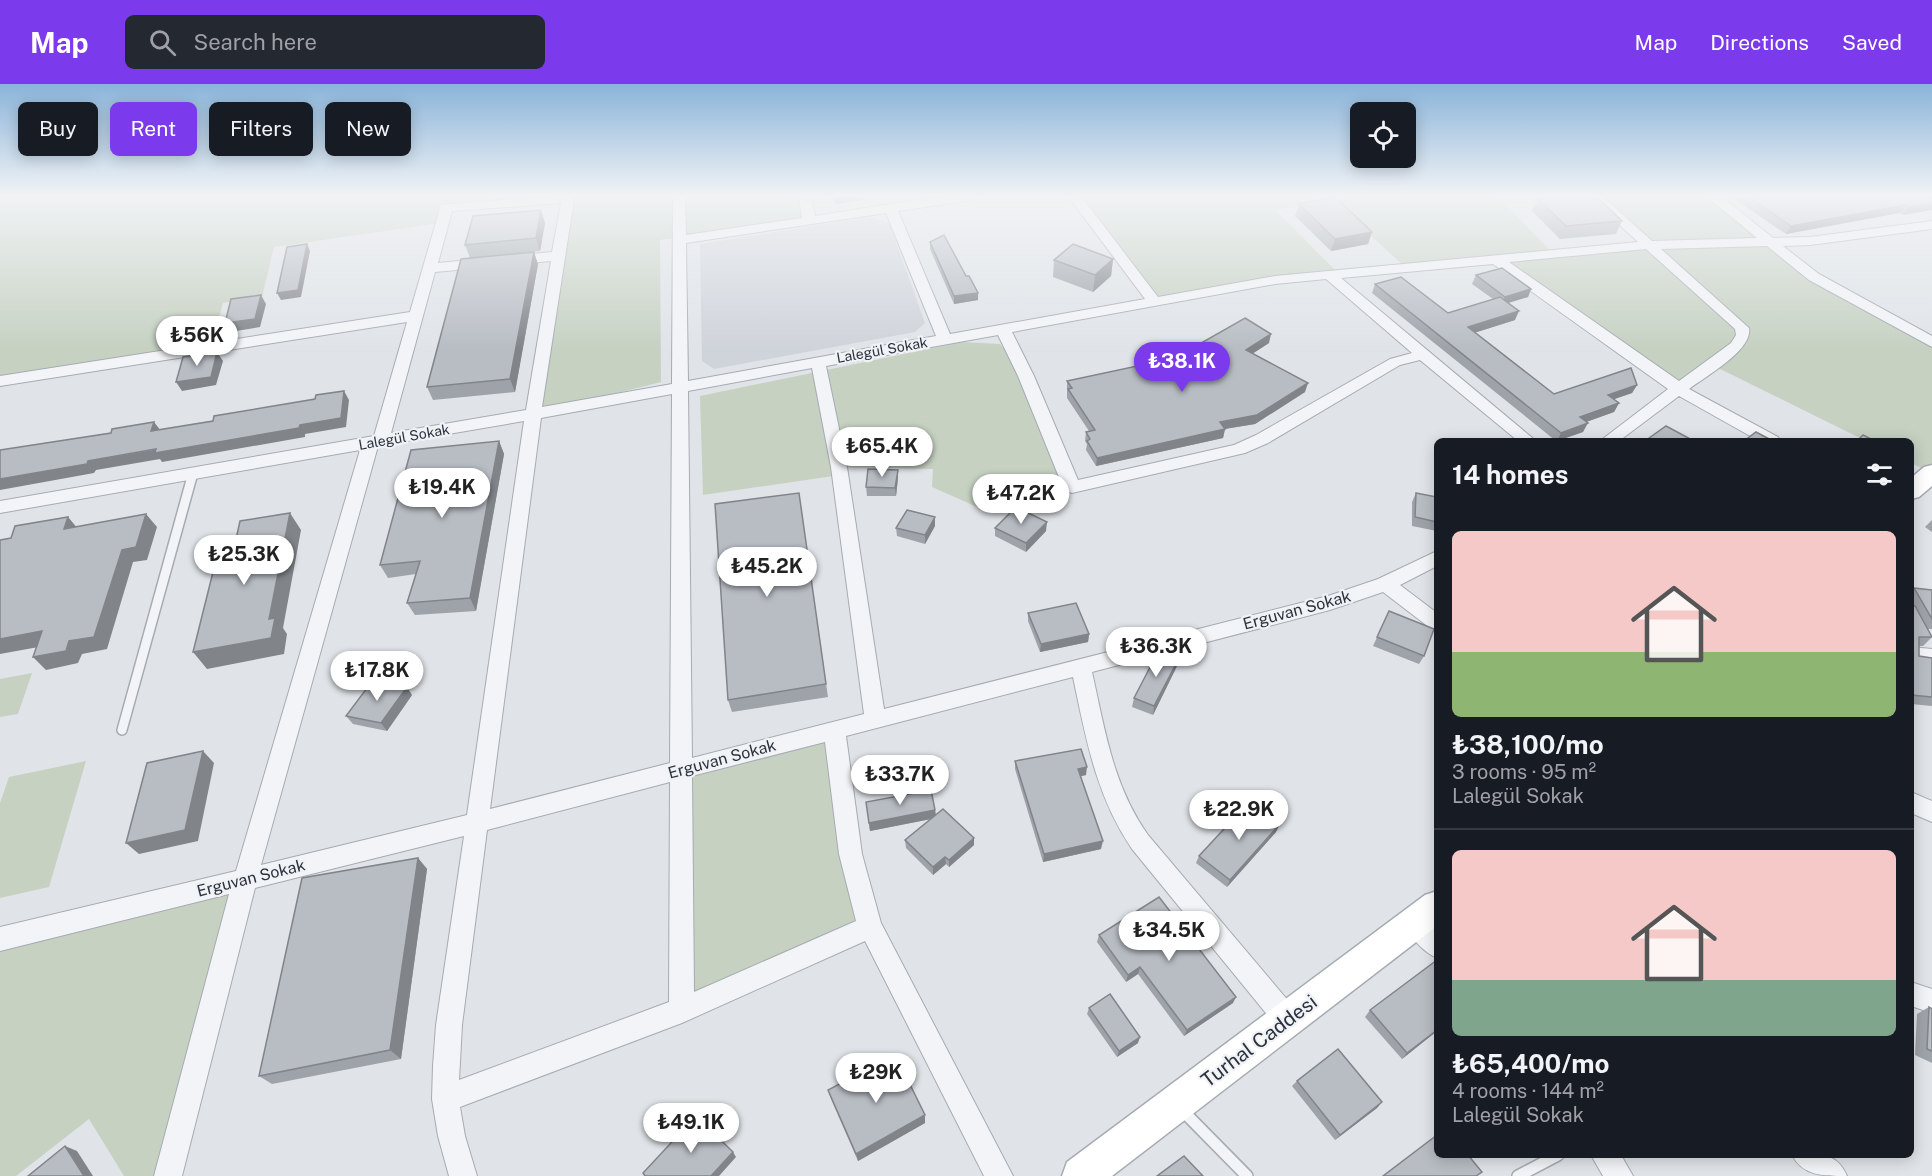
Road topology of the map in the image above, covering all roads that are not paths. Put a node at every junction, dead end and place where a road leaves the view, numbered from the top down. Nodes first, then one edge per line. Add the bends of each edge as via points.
1 (435, 247) edge
2 (560, 247) edge
3 (679, 247) edge
4 (907, 247) edge
5 (1113, 247) edge
6 (1627, 247) edge
7 (1651, 247) edge
8 (1774, 247) edge
9 (558, 256) junction
10 (1495, 259) junction
11 (429, 268) junction
12 (1328, 274) junction
13 (1154, 301) junction
14 (416, 315) junction
15 (1002, 329) junction
16 (945, 339) junction
17 (1932, 342) edge
18 (1423, 355) junction
19 (818, 362) junction
20 (0, 381) edge
21 (679, 387) junction
22 (1679, 389) junction
23 (533, 414) junction
24 (1524, 438) edge
25 (1612, 438) edge
26 (1766, 438) edge
27 (376, 442) junction
28 (193, 473) junction
29 (1932, 473) edge
30 (1914, 488) edge
31 (0, 507) edge
32 (1434, 560) edge
33 (1385, 584) junction
34 (1434, 620) edge
35 (1914, 655) edge
36 (1932, 657) edge
37 (1081, 666) junction
38 (874, 719) junction
39 (834, 729) junction
40 (122, 730) dead end
41 (681, 770) junction
42 (1914, 803) edge
43 (1932, 812) edge
44 (475, 823) junction
45 (245, 879) junction
46 (1430, 924) edge
47 (870, 927) junction
48 (0, 939) edge
49 (1914, 995) edge
50 (1932, 1001) edge
51 (682, 1010) junction
52 (1287, 1019) junction
53 (445, 1099) junction
54 (1176, 1104) junction
55 (1552, 1158) edge
56 (1607, 1158) edge
57 (1810, 1158) edge
58 (168, 1176) edge
59 (463, 1176) edge
60 (999, 1176) edge
61 (1081, 1176) edge
62 (1247, 1176) edge
63 (1518, 1176) edge
64 (1619, 1176) edge
65 (1833, 1176) edge

1 - 11 street
2 - 9 street
3 - 21 street
4 - 16 street
5 - 13 street
6 - 10 street, Lalegül Sokak
7 - 22 street via 1742,328 1737,346
8 - 17 street via 1822,282
9 - 11 street
9 - 23 street
10 - 12 street, Lalegül Sokak
10 - 22 street
11 - 14 street
12 - 13 street, Lalegül Sokak
12 - 18 street
13 - 15 street, Lalegül Sokak
14 - 20 street
14 - 27 street
15 - 16 street, Lalegül Sokak
15 - 18 street via 1072,487 1239,449 1395,362
16 - 19 street, Lalegül Sokak
18 - 24 street
19 - 21 street, Lalegül Sokak
19 - 38 street via 839,467
21 - 23 street, Lalegül Sokak
21 - 41 street
22 - 25 street
22 - 26 street
23 - 27 street, Lalegül Sokak
23 - 44 street
27 - 28 street, Lalegül Sokak
27 - 45 street
28 - 31 street, Lalegül Sokak
28 - 40 lane
29 - 30 street
32 - 33 street, Erguvan Sokak
33 - 34 street
33 - 37 street, Erguvan Sokak via 1330,603
35 - 36 street
37 - 38 street, Erguvan Sokak
37 - 52 street via 1107,782 1120,814
38 - 39 street, Erguvan Sokak
39 - 41 street, Erguvan Sokak
39 - 47 street via 852,861
41 - 44 street, Erguvan Sokak
41 - 51 street
42 - 43 street
44 - 45 street, Erguvan Sokak
44 - 53 street via 449,1025
45 - 48 street, Erguvan Sokak
45 - 58 street
46 - 52 street, Turhal Caddesi
47 - 51 street
47 - 60 street
49 - 50 street
51 - 53 street
52 - 54 street, Turhal Caddesi
53 - 59 street via 446,1119
54 - 61 street, Turhal Caddesi
54 - 62 lane
55 - 63 lane
56 - 64 street
57 - 65 street

